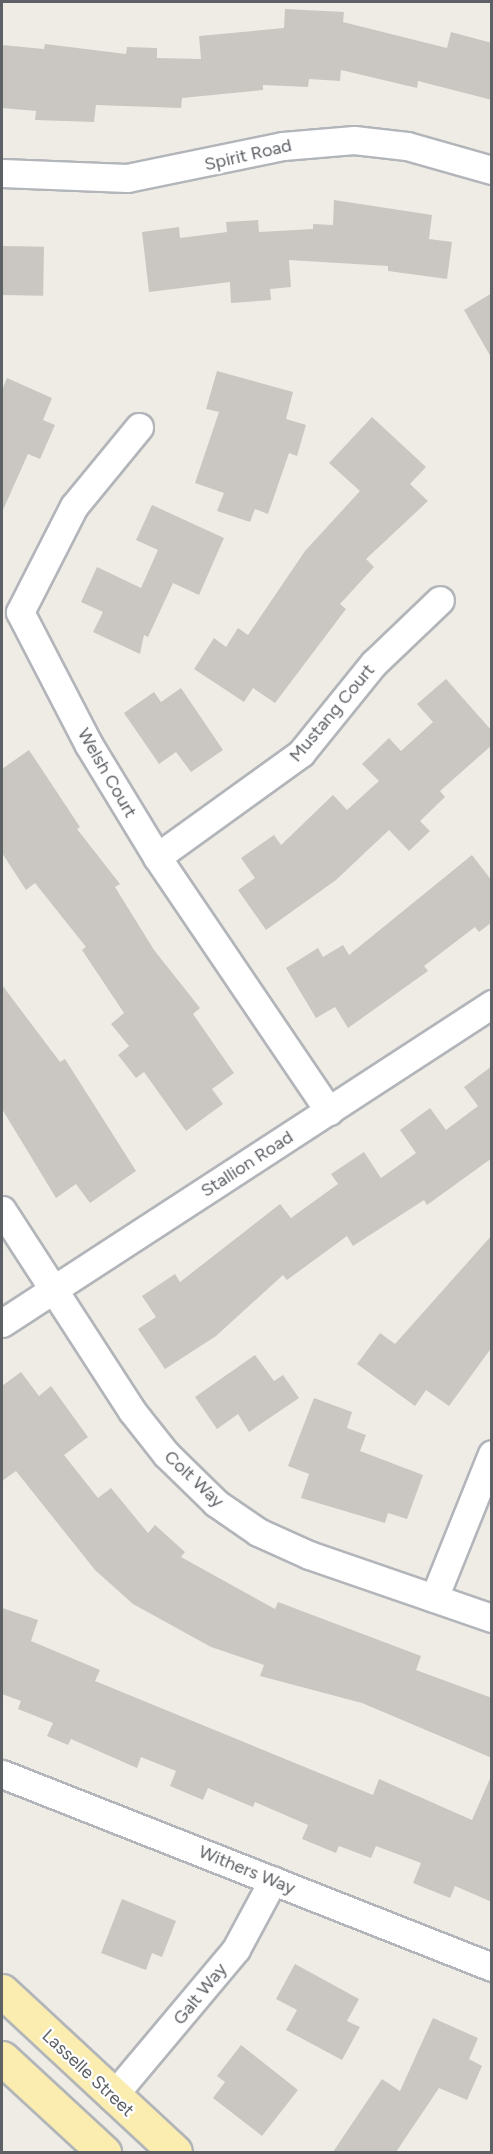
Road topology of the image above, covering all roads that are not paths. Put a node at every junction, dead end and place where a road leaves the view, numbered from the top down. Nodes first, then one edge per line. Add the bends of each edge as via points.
1 (492, 170) edge
2 (2, 173) edge
3 (139, 427) dead end
4 (441, 600) dead end
5 (157, 856) junction
6 (492, 1004) edge
7 (329, 1111) junction
8 (2, 1210) edge
9 (54, 1291) junction
10 (2, 1323) edge
11 (492, 1454) edge
12 (434, 1598) junction
13 (492, 1618) edge
14 (2, 1774) edge
15 (273, 1880) junction
16 (492, 1967) edge
17 (2, 1991) edge
18 (2, 2022) edge
19 (2, 2058) edge
20 (112, 2097) junction
21 (104, 2152) edge
22 (175, 2152) edge

1 - 2 street, Spirit Road via 407,146 354,140 283,146 127,178
3 - 5 street, Welsh Court via 74,506 20,612 89,745
4 - 5 street, Mustang Court via 374,663 301,753
5 - 7 street, Welsh Court
6 - 7 street, Stallion Road
7 - 9 street, Stallion Road
8 - 9 street, Colt Way
9 - 10 street, Stallion Road
9 - 12 street, Colt Way via 132,1411 166,1454 216,1503 258,1532 309,1555
11 - 12 street
12 - 13 street, Colt Way
14 - 15 street, Withers Way
15 - 16 street, Withers Way
15 - 20 street, Galt Way via 236,1949
17 - 20 main road, Lasselle Street
18 - 20 main road via 57,2075
19 - 21 main road
20 - 22 main road, Lasselle Street

